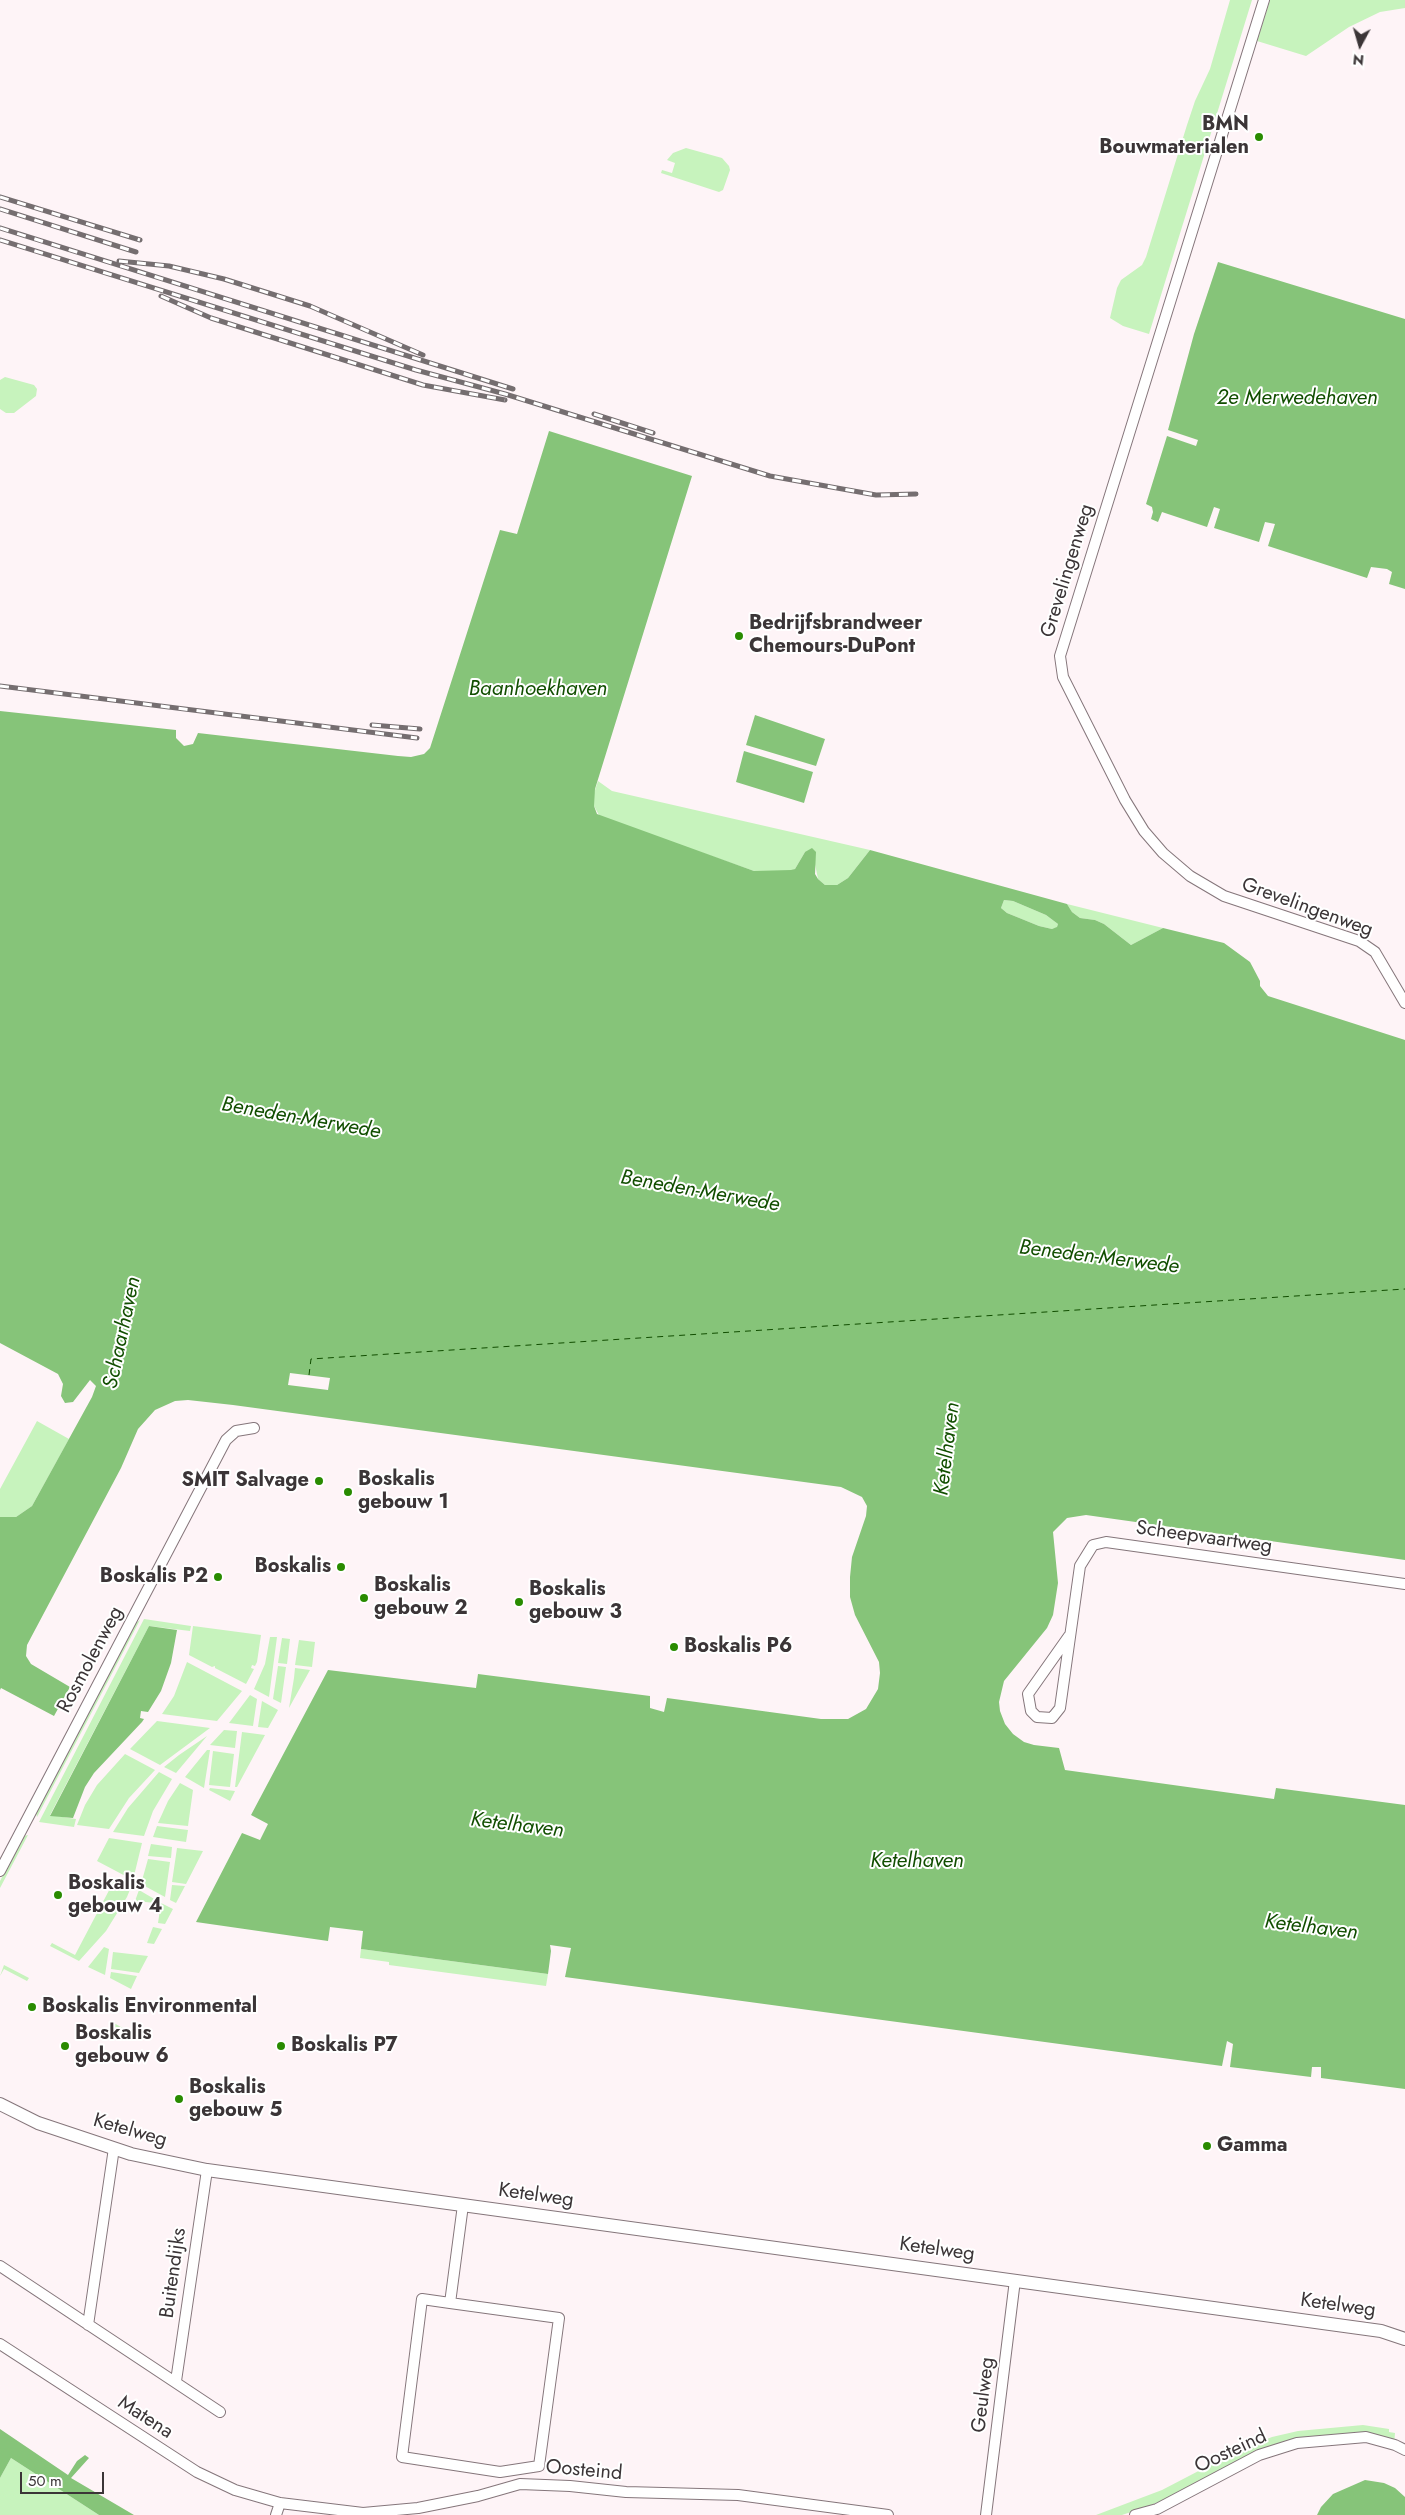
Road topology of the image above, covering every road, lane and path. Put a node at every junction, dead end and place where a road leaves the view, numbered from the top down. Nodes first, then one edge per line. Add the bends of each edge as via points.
1 (1264, 0) edge
2 (1405, 1003) edge
3 (254, 1428) dead end
4 (1405, 1584) edge
5 (1069, 1636) junction
6 (0, 1871) edge
7 (0, 2104) edge
8 (114, 2148) junction
9 (207, 2170) junction
10 (463, 2205) junction
11 (0, 2266) edge
12 (1015, 2280) junction
13 (450, 2302) junction
14 (88, 2324) junction
15 (1405, 2339) edge
16 (0, 2344) edge
17 (176, 2381) junction
18 (220, 2412) dead end
19 (1405, 2450) edge
20 (280, 2503) junction
21 (276, 2515) edge
22 (888, 2515) edge
23 (986, 2515) edge
24 (1135, 2515) edge

1 - 2 street, Grevelingenweg via 1060,656 1063,677 1125,800 1144,831 1163,853 1190,876 1224,896 1359,941 1375,952
3 - 6 street, Rosmolenweg via 236,1431 226,1440
4 - 5 street, Scheepvaartweg via 1106,1542 1093,1544 1080,1566
5 - 5 street, Scheepvaartweg via 1028,1694 1031,1712 1037,1717 1052,1718 1060,1708
7 - 8 street, Ketelweg via 38,2123
8 - 9 street, Ketelweg
8 - 14 street
9 - 10 street, Ketelweg
9 - 17 street, Buitendijks
10 - 12 street, Ketelweg
10 - 13 street
11 - 14 street
12 - 15 street, Ketelweg via 1381,2331
12 - 23 street, Geulweg
13 - 13 street via 422,2299 402,2458 500,2472 540,2466 559,2318
14 - 17 street
16 - 20 street, Matena via 197,2472 235,2490
17 - 18 street
19 - 24 street, Oosteind via 1366,2437 1297,2443 1259,2454 1157,2509
20 - 21 street
20 - 22 street, Oosteind via 363,2513 418,2508 520,2484 738,2496

